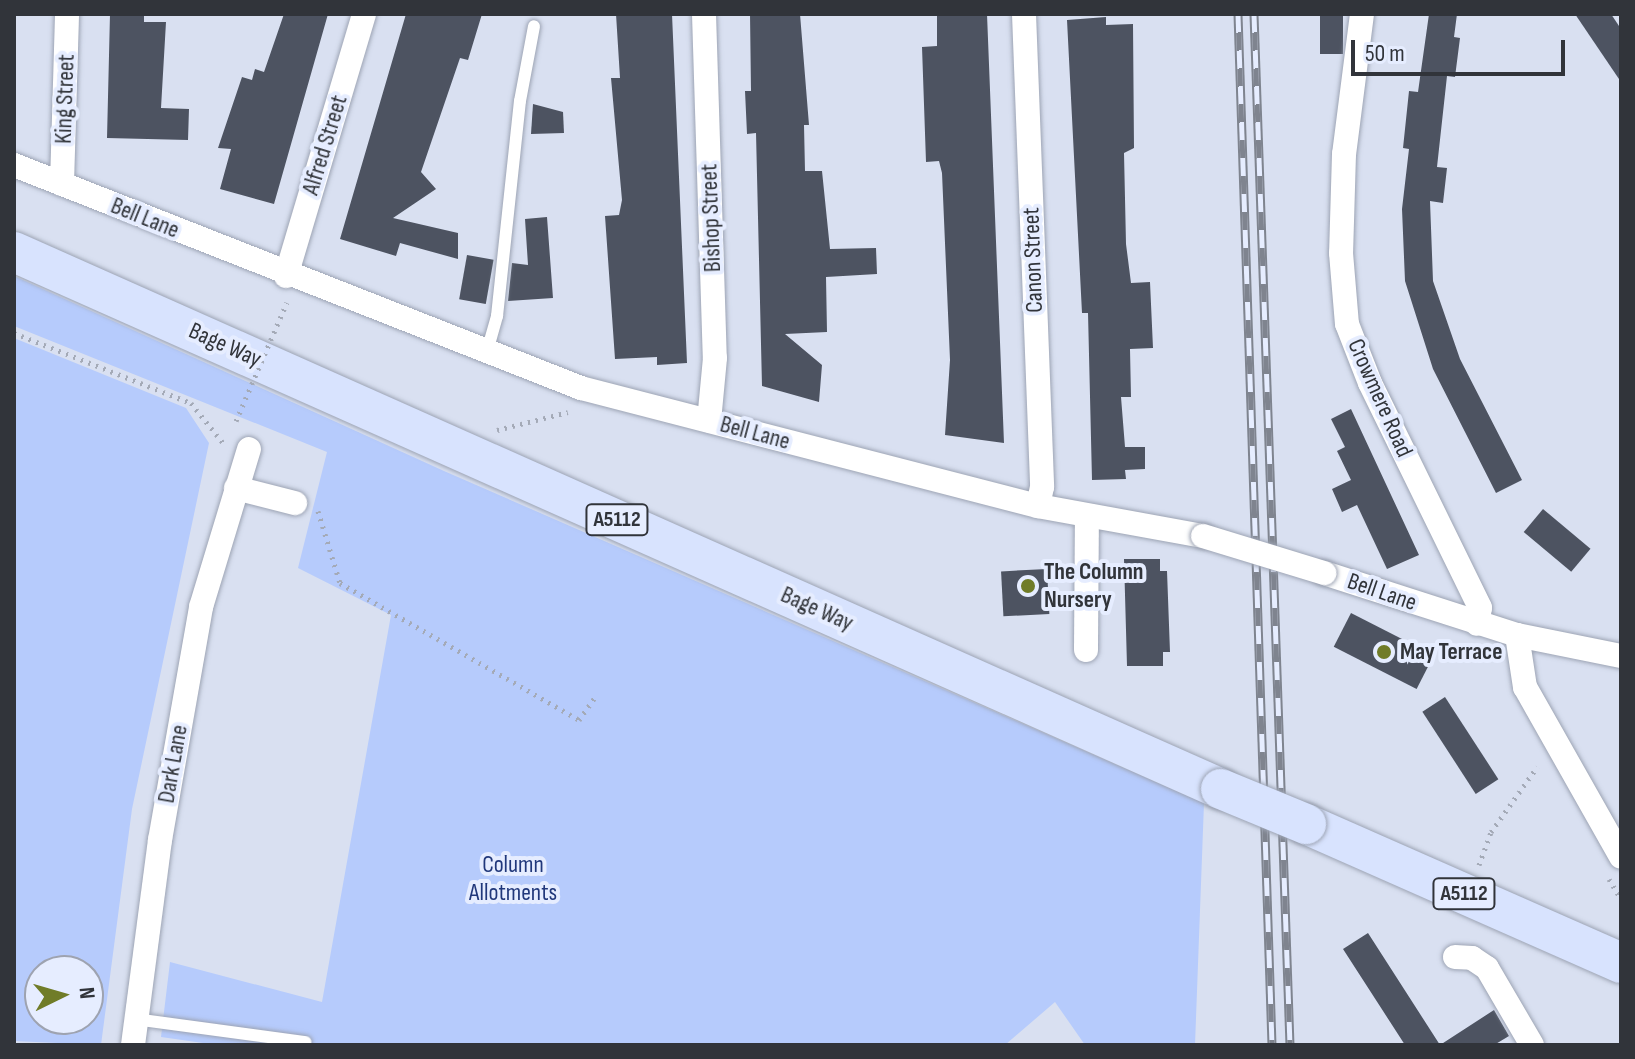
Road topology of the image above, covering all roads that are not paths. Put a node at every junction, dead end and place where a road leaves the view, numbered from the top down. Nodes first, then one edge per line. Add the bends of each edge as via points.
1 (67, 14) edge
2 (364, 14) edge
3 (704, 14) edge
4 (1024, 14) edge
5 (1362, 14) edge
6 (534, 26) dead end
7 (14, 165) edge
8 (62, 184) junction
9 (14, 252) edge
10 (286, 276) junction
11 (486, 355) junction
12 (709, 421) junction
13 (295, 503) road end
14 (1038, 506) junction
15 (1087, 517) junction
16 (1477, 624) junction
17 (1517, 635) junction
18 (1086, 650) dead end
19 (1621, 656) edge
20 (1621, 857) edge
21 (1455, 957) dead end
22 (1621, 963) edge
23 (132, 1019) junction
24 (305, 1042) dead end
25 (133, 1045) edge
26 (1532, 1045) edge

1 - 8 street, King Street
2 - 10 street, Alfred Street
3 - 12 street, Bishop Street via 715,358
4 - 14 street, Canon Street via 1042,487
5 - 16 street, Crowmere Road via 1344,154 1341,253 1347,324 1370,383 1480,608
6 - 11 lane via 520,101 499,302
7 - 8 street, Bell Lane
8 - 10 street, Bell Lane
9 - 22 main road, Bage Way / A5112, bridge
10 - 11 street, Bell Lane
11 - 12 street, Bell Lane via 581,388
12 - 14 street, Bell Lane
13 - 23 street, Dark Lane via 242,468 201,607
14 - 15 street, Bell Lane
15 - 16 street, Bell Lane, bridge via 1203,536
15 - 18 street
16 - 17 street, Bell Lane
17 - 19 street, Bell Lane
17 - 20 street via 1525,687
21 - 26 street via 1472,958 1487,968
23 - 24 lane
23 - 25 street, Dark Lane

